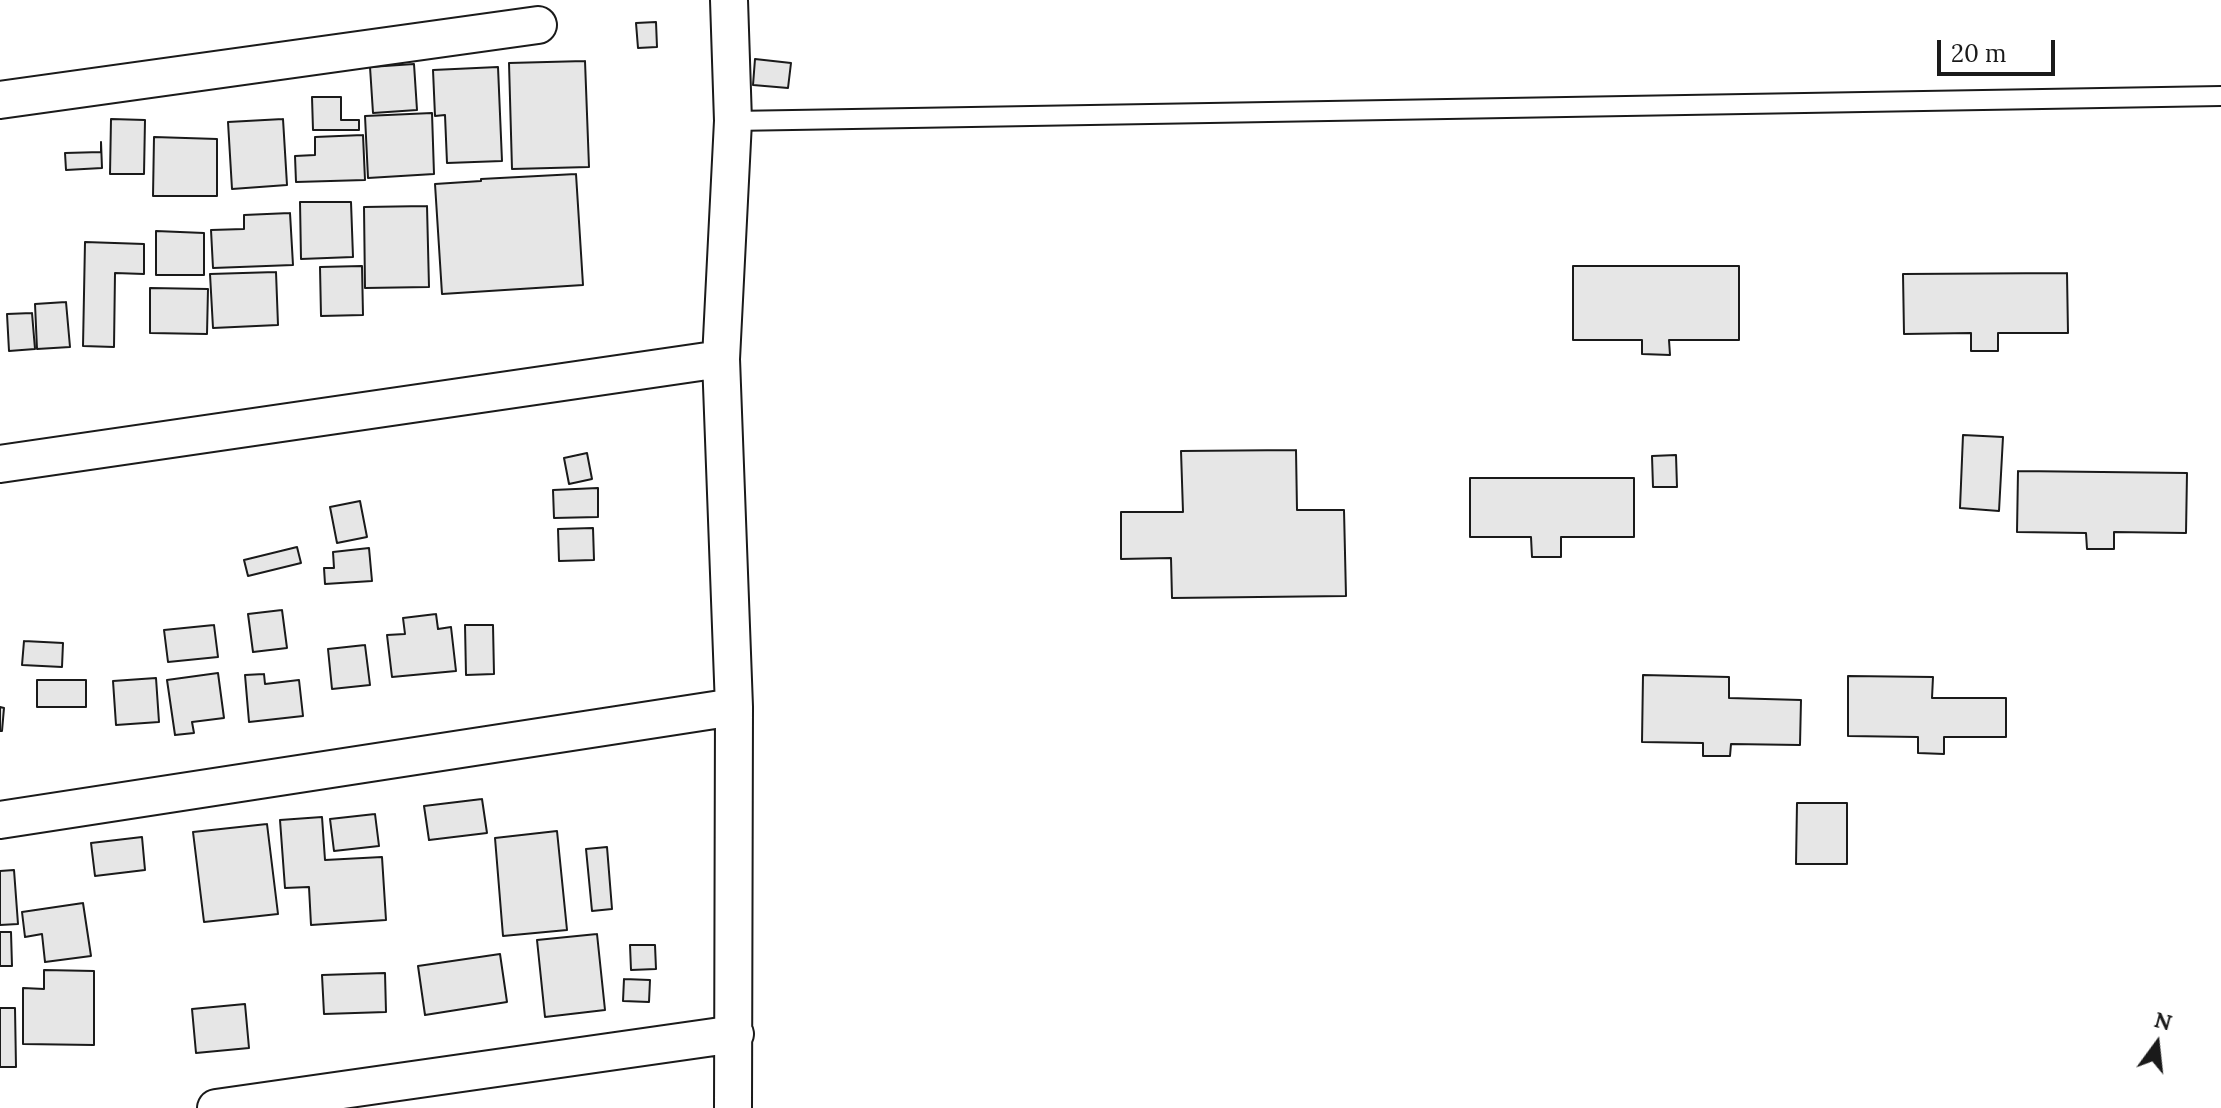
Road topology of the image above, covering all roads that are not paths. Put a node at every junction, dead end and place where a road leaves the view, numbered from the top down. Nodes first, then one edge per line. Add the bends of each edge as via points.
1 (729, 0) edge
2 (538, 25) dead end
3 (2221, 96) edge
4 (0, 100) edge
5 (733, 121) junction
6 (721, 359) junction
7 (0, 464) edge
8 (734, 707) junction
9 (0, 820) edge
10 (735, 1034) junction
11 (216, 1108) edge
12 (733, 1108) edge

1 - 5 street
2 - 4 street
3 - 5 lane
5 - 6 street
6 - 7 street
6 - 8 street
8 - 9 street
8 - 10 street
10 - 11 street
10 - 12 street

